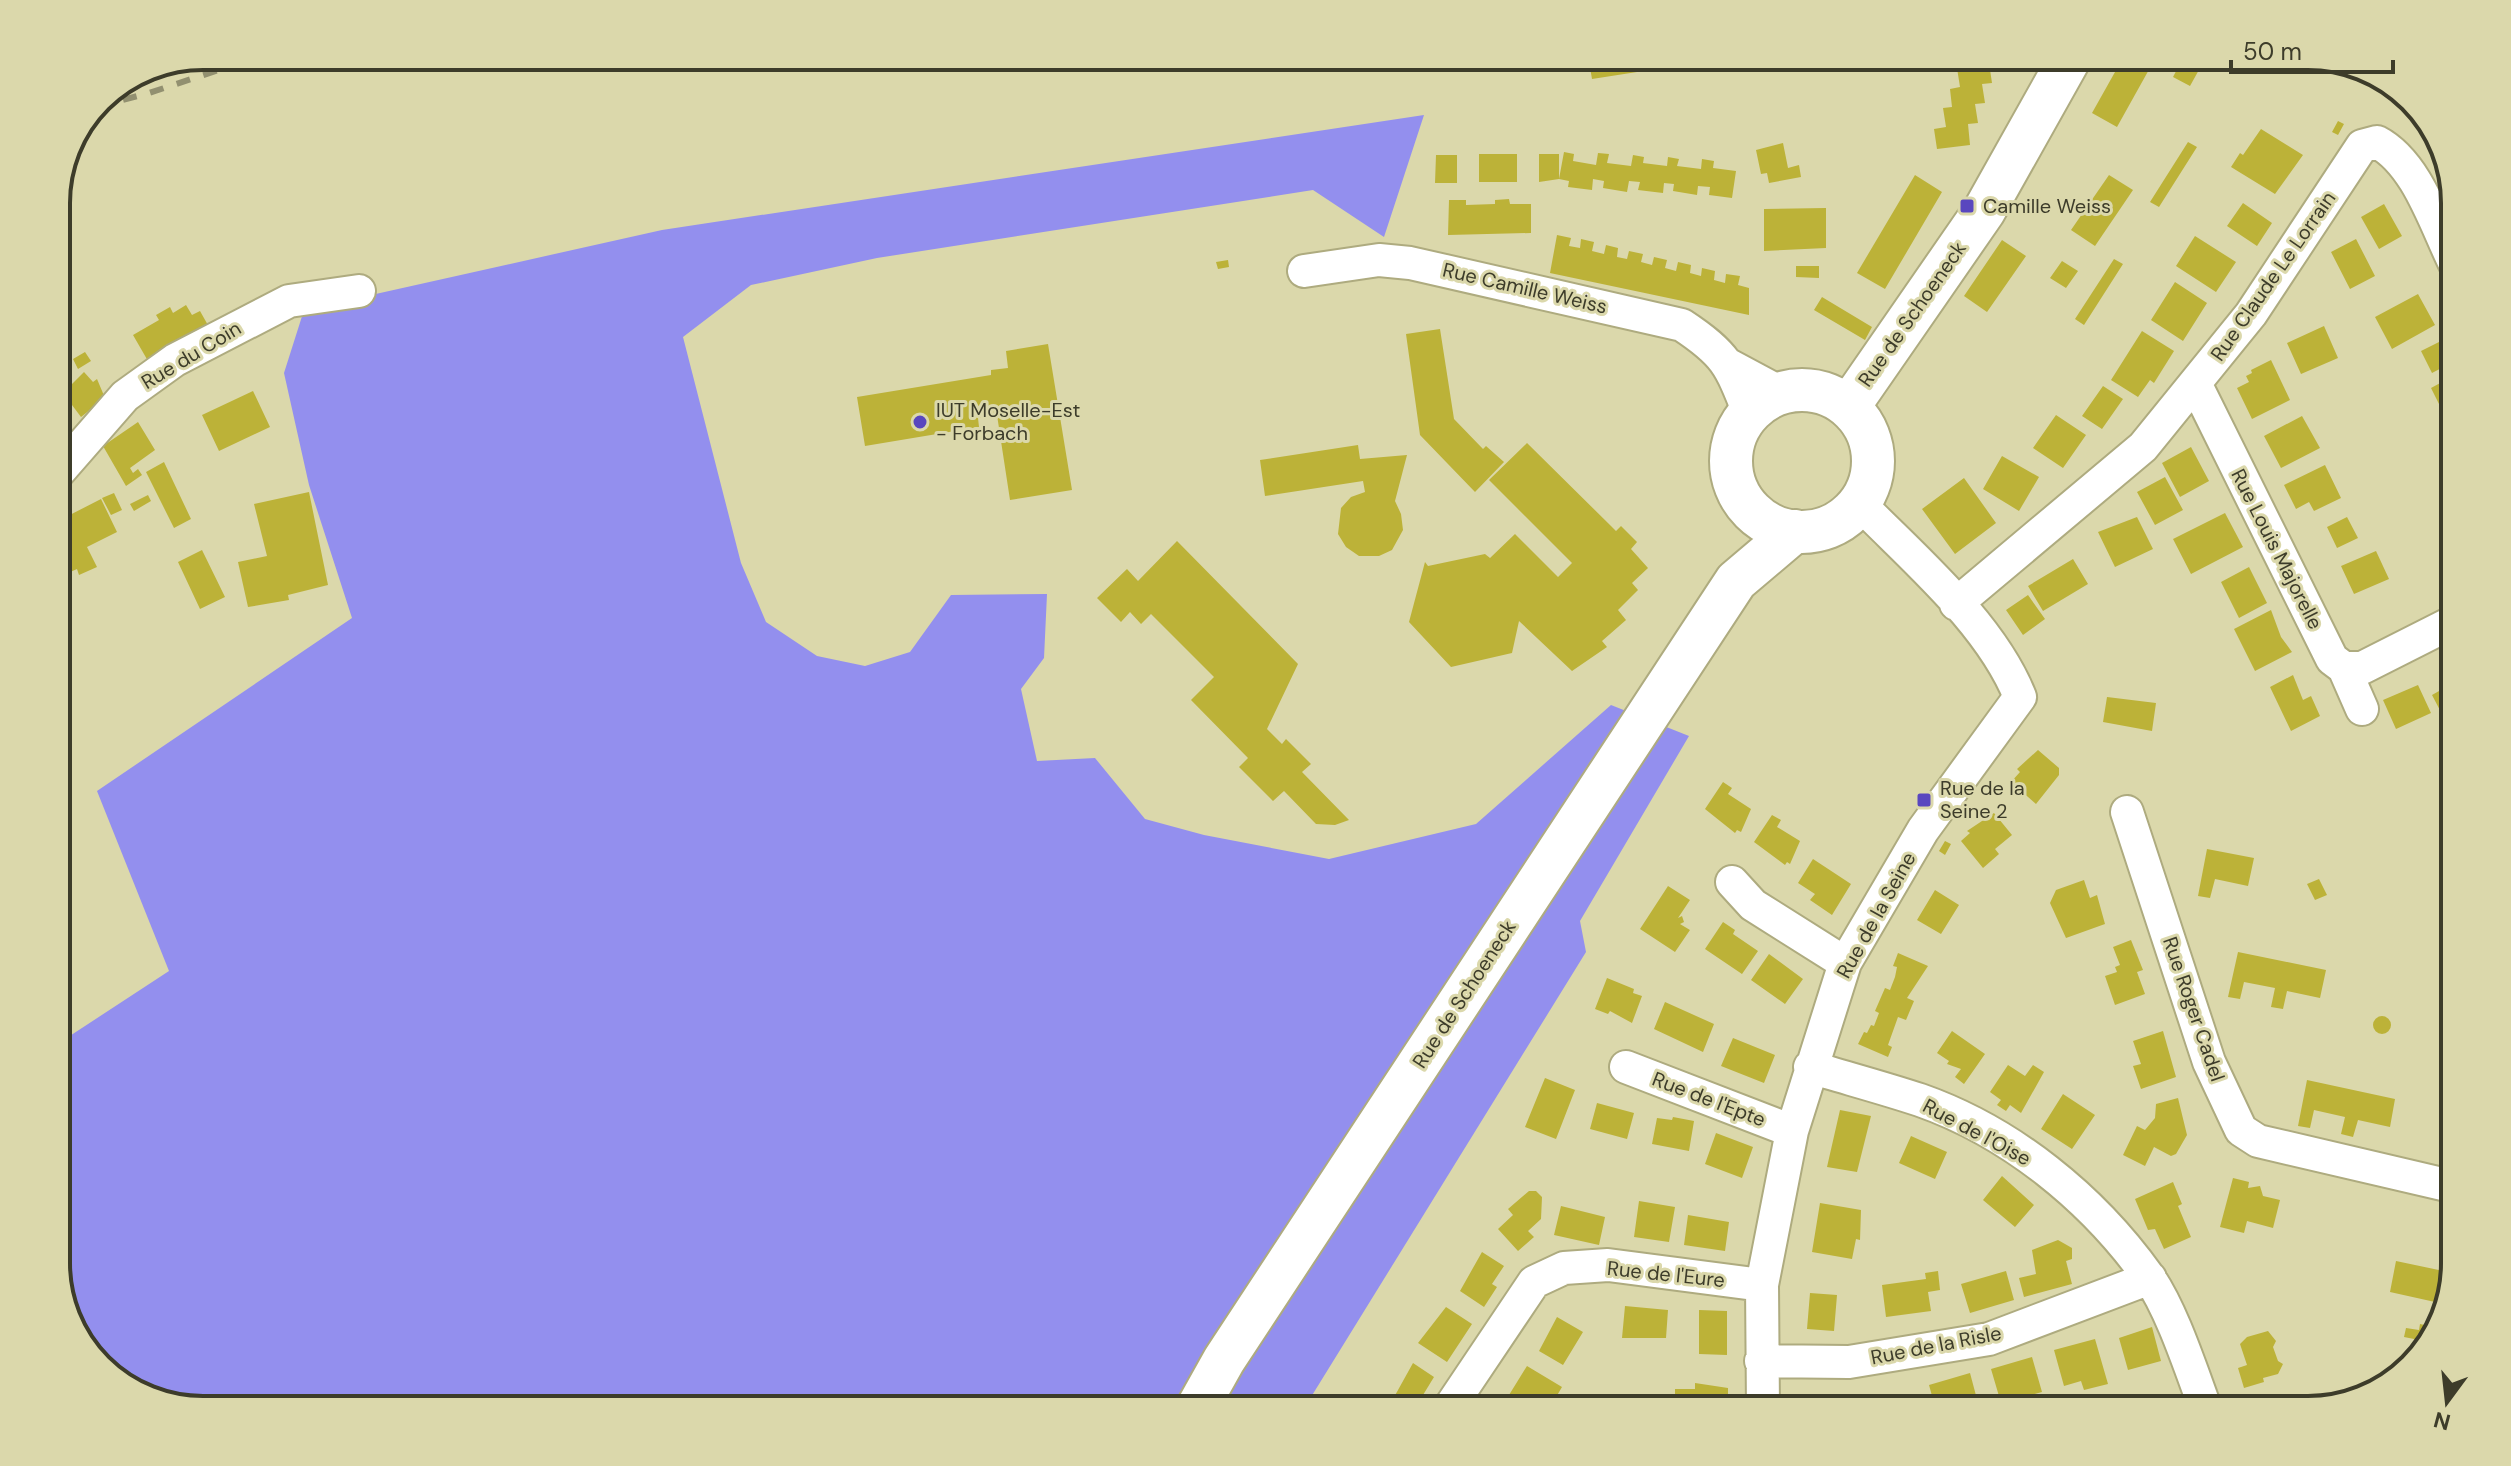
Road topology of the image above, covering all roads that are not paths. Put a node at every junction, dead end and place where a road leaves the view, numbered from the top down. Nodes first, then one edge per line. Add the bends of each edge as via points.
1 (2063, 70) edge
2 (2441, 236) edge
3 (1304, 271) dead end
4 (359, 291) dead end
5 (2196, 385) junction
6 (1766, 403) junction
7 (1849, 406) junction
8 (70, 459) edge
9 (1860, 504) junction
10 (1747, 507) junction
11 (1795, 531) junction
12 (1736, 581) junction
13 (1956, 604) junction
14 (2441, 628) edge
15 (2344, 668) junction
16 (2362, 709) dead end
17 (2127, 812) dead end
18 (1732, 882) dead end
19 (1845, 963) junction
20 (1626, 1067) dead end
21 (1810, 1067) junction
22 (1792, 1131) junction
23 (2441, 1184) edge
24 (2150, 1278) junction
25 (1762, 1285) junction
26 (1761, 1361) junction
27 (1204, 1396) edge
28 (1457, 1396) edge
29 (1762, 1396) edge
30 (2200, 1396) edge

1 - 7 main road, Rue de Schoeneck via 1984,211
2 - 5 street, Rue Claude Le Lorrain via 2393,150 2377,142 2362,146 2251,314
3 - 6 street, Rue Camille Weiss via 1379,260 1410,263 1682,325 1713,345
4 - 8 street, Rue du Coin via 289,301 175,360 125,396
5 - 13 street, Rue Claude Le Lorrain via 2143,447
5 - 15 street, Rue Louis Majorelle via 2332,659
6 - 7 main road via 1812,390
6 - 10 main road via 1736,433 1730,464
7 - 9 main road via 1870,436 1873,471
9 - 11 main road via 1837,524
9 - 13 street, Rue de la Seine
10 - 11 main road via 1769,525
10 - 12 main road, Rue de Schoeneck via 1747,539
11 - 12 main road, Rue de Schoeneck
12 - 27 main road, Rue de Schoeneck
13 - 19 street, Rue de la Seine via 2007,665 2020,697 1923,830
14 - 15 street via 2362,668
15 - 16 street, Rue Louis Majorelle
17 - 23 street, Rue Roger Cadel via 2209,1062 2241,1130 2258,1141
18 - 19 street via 1753,905
19 - 21 street, Rue de la Seine
20 - 22 street, Rue de l'Epte
21 - 22 street, Rue de la Seine
21 - 24 street, Rue de l'Oise via 1923,1101 2029,1157 2081,1198
22 - 25 street, Rue de la Seine
24 - 26 street, Rue de la Risle via 1989,1339 1849,1362
24 - 30 street, Rue de l'Oise
25 - 26 street, Rue de la Seine
25 - 28 street, Rue de l'Eure via 1608,1265 1564,1268 1534,1282
26 - 29 street, Rue de la Seine

